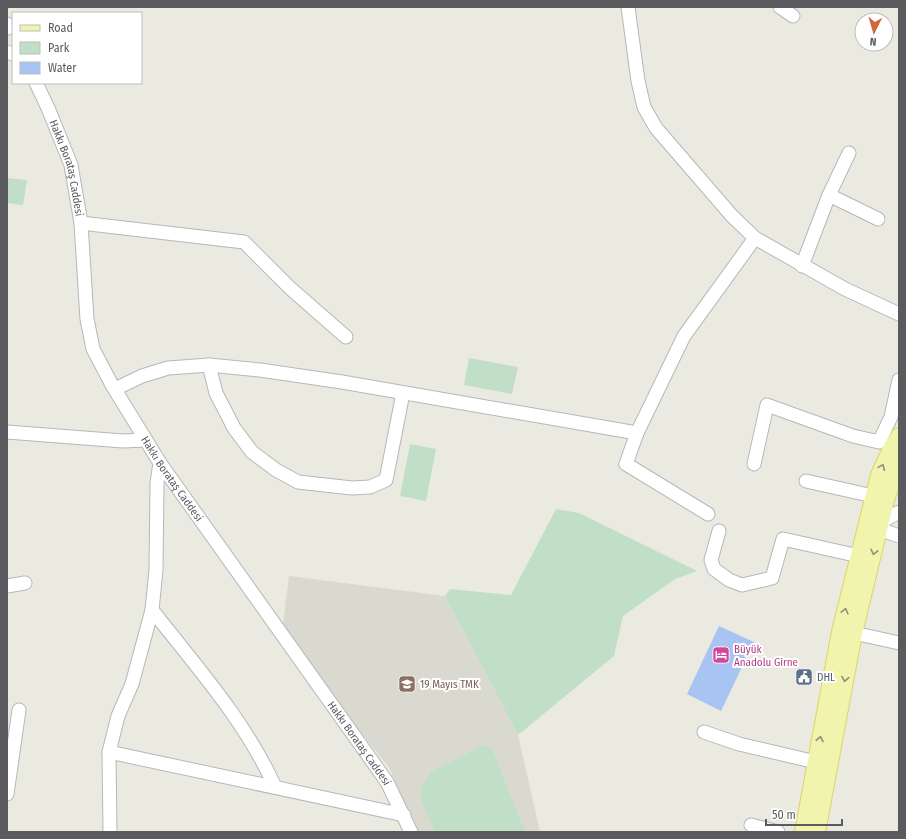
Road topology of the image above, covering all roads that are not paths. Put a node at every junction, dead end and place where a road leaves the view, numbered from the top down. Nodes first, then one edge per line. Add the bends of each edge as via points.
1 (628, 7) edge
2 (780, 7) edge
3 (793, 16) dead end
4 (36, 84) edge
5 (850, 153) dead end
6 (829, 195) junction
7 (878, 219) dead end
8 (82, 223) junction
9 (755, 238) junction
10 (802, 266) junction
11 (899, 314) edge
12 (346, 337) dead end
13 (209, 365) junction
14 (899, 380) edge
15 (114, 389) junction
16 (403, 393) junction
17 (7, 432) edge
18 (637, 433) junction
19 (899, 436) edge
20 (146, 440) junction
21 (899, 461) edge
22 (160, 463) junction
23 (754, 464) dead end
24 (806, 481) dead end
25 (873, 496) junction
26 (899, 512) edge
27 (708, 514) dead end
28 (880, 526) junction
29 (719, 531) dead end
30 (899, 536) edge
31 (859, 556) junction
32 (25, 583) dead end
33 (7, 586) edge
34 (152, 610) junction
35 (854, 633) junction
36 (899, 643) edge
37 (19, 710) dead end
38 (704, 732) dead end
39 (109, 752) junction
40 (816, 762) junction
41 (275, 787) junction
42 (7, 794) edge
43 (404, 815) junction
44 (751, 825) dead end
45 (110, 832) edge
46 (411, 832) edge
47 (778, 832) edge
48 (803, 832) edge
49 (817, 832) edge

1 - 9 street via 638,81 644,106 656,128 732,216
2 - 3 street
4 - 8 street, Hakkı Borataş Caddesi via 71,165
5 - 6 street
6 - 7 street
6 - 10 street
8 - 12 street via 244,242 290,288
8 - 15 street, Hakkı Borataş Caddesi via 88,326 93,349
9 - 10 street
9 - 18 street via 684,336
10 - 11 street
13 - 15 street via 168,368
13 - 16 street via 260,370
13 - 16 street via 216,393 234,428 252,452 298,482 352,488 370,487 386,480
14 - 23 street via 890,417 879,442 853,436 767,405
15 - 20 street, Hakkı Borataş Caddesi
16 - 18 street
17 - 20 street via 123,441
18 - 27 street via 626,464
25 -> 19 main road via 879,475
20 - 22 street, Hakkı Borataş Caddesi
21 - 28 main road via 891,481
22 - 34 street
22 - 43 street, Hakkı Borataş Caddesi via 387,782
24 - 25 street
25 - 31 main road
26 - 28 street
28 - 30 street
28 -> 35 main road
29 - 31 street via 711,560 714,569 729,580 742,585 764,582 772,578 783,539
40 -> 31 main road via 840,632
32 - 33 street
34 - 39 street via 132,684 118,716
34 - 41 street via 215,690 263,761
35 - 36 street
35 -> 49 main road
37 - 42 street
38 - 40 street via 739,744
39 - 41 street
39 - 45 street
40 - 48 main road
41 - 43 street
43 - 46 street, Hakkı Borataş Caddesi
44 - 47 street

